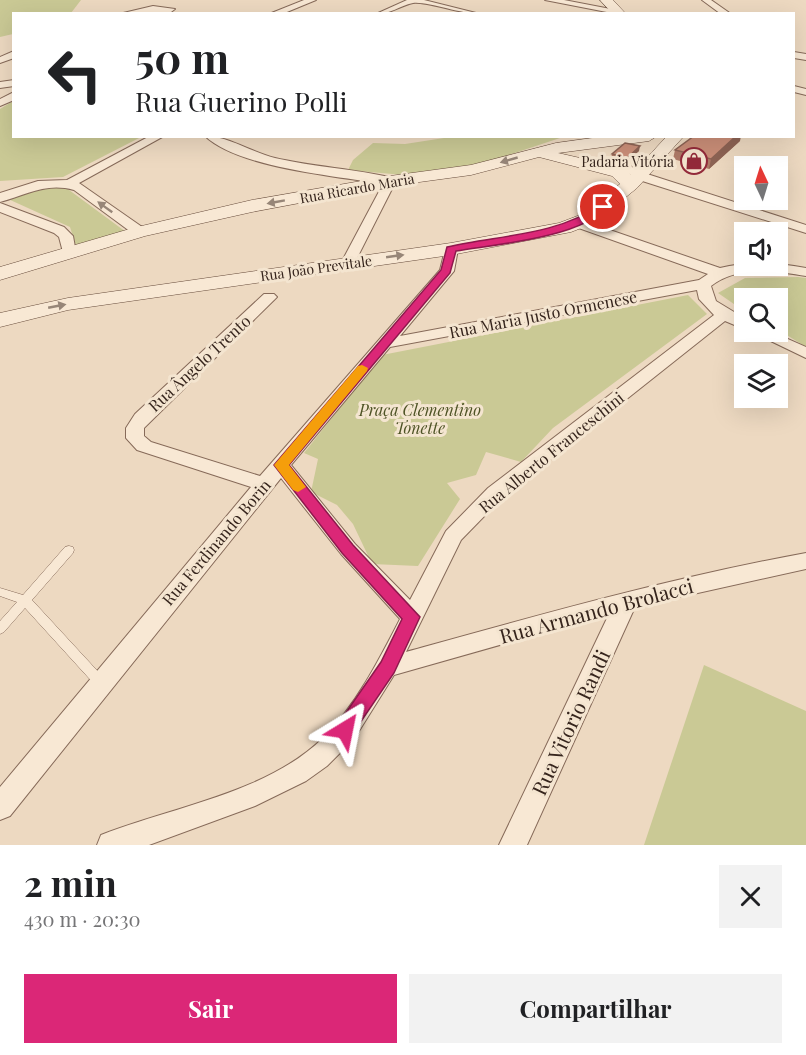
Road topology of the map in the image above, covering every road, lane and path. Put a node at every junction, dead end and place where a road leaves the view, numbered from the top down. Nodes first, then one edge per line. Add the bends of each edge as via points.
1 (179, 0) edge
2 (312, 0) edge
3 (413, 0) edge
4 (549, 0) edge
5 (606, 0) edge
6 (706, 0) edge
7 (159, 1) edge
8 (142, 9) junction
9 (173, 11) edge
10 (619, 11) edge
11 (132, 12) edge
12 (279, 12) edge
13 (385, 12) edge
14 (467, 12) edge
15 (724, 12) edge
16 (155, 138) edge
17 (213, 138) edge
18 (637, 138) edge
19 (650, 138) edge
20 (670, 138) edge
21 (534, 153) junction
22 (630, 180) junction
23 (390, 181) junction
24 (69, 184) junction
25 (0, 198) edge
26 (0, 207) edge
27 (578, 223) junction
28 (806, 229) edge
29 (140, 232) junction
30 (451, 249) junction
31 (69, 253) junction
32 (348, 263) junction
33 (806, 272) edge
34 (720, 273) junction
35 (0, 274) edge
36 (704, 284) junction
37 (269, 297) dead end
38 (724, 315) junction
39 (0, 320) edge
40 (734, 320) edge
41 (782, 342) edge
42 (383, 344) junction
43 (806, 353) edge
44 (281, 465) junction
45 (264, 484) junction
46 (69, 550) dead end
47 (806, 561) edge
48 (0, 592) edge
49 (627, 599) junction
50 (26, 601) junction
51 (412, 617) junction
52 (0, 629) edge
53 (388, 667) junction
54 (100, 682) junction
55 (0, 807) edge
56 (111, 845) edge
57 (513, 845) edge

1 - 7 street
2 - 12 street
3 - 13 street
3 - 14 street
4 - 10 street
5 - 10 main road
6 - 15 street
7 - 8 street
7 - 9 street
8 - 9 street
8 - 11 street
16 - 24 street
17 - 23 street via 229,148 264,158
18 - 21 main road, Rua Ricardo Maria
19 - 22 main road, Rua João Previtale via 657,149
20 - 22 main road, Rua João Previtale
21 - 22 main road via 601,167
21 -> 23 main road, Rua Ricardo Maria via 471,170
22 - 27 main road, Rua João Previtale via 603,207
22 - 28 street
23 -> 29 main road, Rua Ricardo Maria via 252,206
23 - 32 street
24 - 25 street via 33,185
29 -> 24 street
26 - 31 street via 59,230 66,236
27 - 30 main road, Rua João Previtale
27 - 34 street
29 - 31 main road, Rua Ricardo Maria
32 -> 30 main road, Rua João Previtale
30 - 42 street, Rua Ferdinando Borin via 447,270
31 - 35 main road, Rua Ricardo Maria
39 -> 32 main road, Rua João Previtale via 68,304
33 - 34 street via 773,269
34 - 36 street
36 - 38 street via 704,297
36 - 42 street, Rua Maria Justo Ormenese
37 - 45 street, Rua Ângelo Trento via 135,428 135,438 144,446
38 - 40 street
38 - 51 street, Rua Alberto Franceschini via 483,505 453,536
41 - 43 street
42 - 44 street, Rua Ferdinando Borin
44 - 45 street, Rua Ferdinando Borin
44 - 51 street via 348,549
45 - 54 street, Rua Ferdinando Borin
46 - 50 lane
47 - 49 street, Rua Armando Brolacci
48 - 50 lane
49 - 53 street, Rua Armando Brolacci
49 - 57 street, Rua Vitorio Randi
50 - 52 lane
50 - 54 lane
51 - 53 street, Rua Alberto Franceschini
53 - 56 street, Rua Alberto Franceschini via 345,730 320,758 270,787
54 - 55 street, Rua Ferdinando Borin

